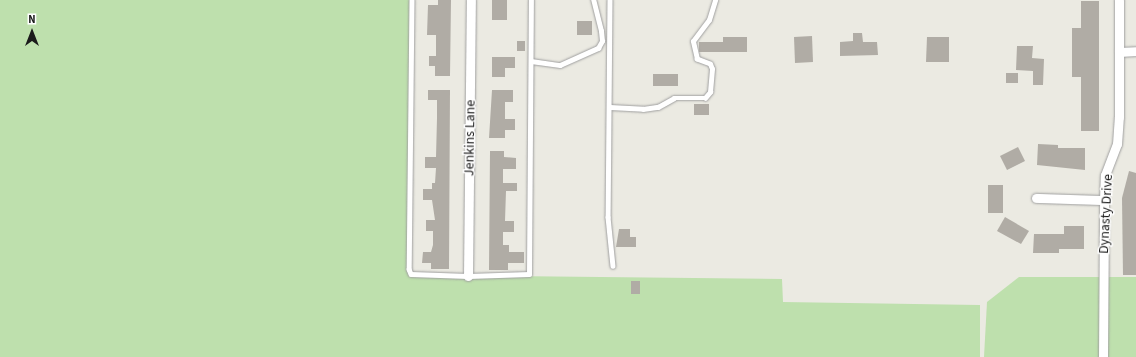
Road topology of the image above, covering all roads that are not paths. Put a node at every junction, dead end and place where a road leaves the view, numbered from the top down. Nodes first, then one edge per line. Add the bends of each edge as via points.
1 (412, 0) edge
2 (471, 0) edge
3 (531, 0) edge
4 (593, 0) edge
5 (610, 0) edge
6 (716, 0) edge
7 (1118, 0) edge
8 (1119, 52) junction
9 (1136, 52) edge
10 (531, 61) junction
11 (610, 107) junction
12 (1036, 198) dead end
13 (1104, 200) junction
14 (613, 266) dead end
15 (468, 276) junction
16 (1103, 357) edge

1 - 15 lane via 409,268 411,274
2 - 15 street, Jenkins Lane
3 - 10 lane
4 - 10 lane via 602,31 602,40 598,48 560,65
5 - 11 lane
6 - 11 lane via 709,20 694,41 697,60 710,64 712,69 710,92 705,98 674,98 658,107 643,109
7 - 8 street, Dynasty Drive
8 - 9 street
8 - 13 street, Dynasty Drive via 1117,144 1105,175
10 - 15 lane via 528,274
11 - 14 lane via 608,217
12 - 13 street
13 - 16 street, Dynasty Drive

